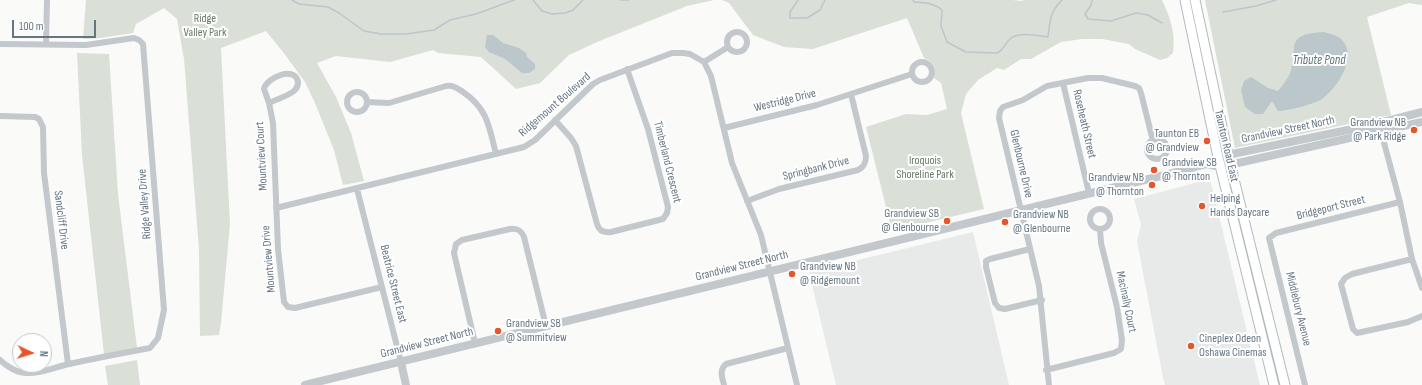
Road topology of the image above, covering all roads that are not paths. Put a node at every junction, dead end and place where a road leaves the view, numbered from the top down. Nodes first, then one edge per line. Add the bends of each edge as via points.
1 (47, 0) edge
2 (1186, 0) edge
3 (1195, 0) edge
4 (0, 44) edge
5 (46, 44) junction
6 (728, 47) dead end
7 (704, 62) junction
8 (627, 69) junction
9 (912, 74) dead end
10 (1063, 82) junction
11 (851, 94) junction
12 (367, 102) dead end
13 (269, 103) junction
14 (1420, 113) edge
15 (0, 116) edge
16 (555, 120) junction
17 (1421, 122) edge
18 (1378, 123) junction
19 (724, 128) junction
20 (1381, 132) junction
21 (1317, 136) junction
22 (1153, 141) dead end
23 (1320, 145) junction
24 (496, 154) junction
25 (1228, 154) junction
26 (1218, 156) junction
27 (1208, 164) junction
28 (1230, 164) junction
29 (1220, 167) junction
30 (357, 189) junction
31 (1089, 193) junction
32 (747, 201) junction
33 (1400, 202) junction
34 (276, 208) junction
35 (1021, 210) junction
36 (1100, 229) dead end
37 (1269, 238) joint
38 (1030, 248) junction
39 (1412, 259) junction
40 (769, 271) junction
41 (382, 287) junction
42 (1422, 288) edge
43 (1042, 300) junction
44 (1422, 316) edge
45 (546, 326) junction
46 (475, 343) junction
47 (788, 348) junction
48 (0, 360) edge
49 (401, 362) junction
50 (68, 364) junction
51 (1046, 370) junction
52 (305, 385) edge
53 (406, 385) edge
54 (724, 385) edge
55 (797, 385) edge
56 (1049, 385) edge
57 (1274, 385) edge
58 (1285, 385) edge
59 (1305, 385) edge

1 - 5 street
2 - 26 main road, Taunton Road East
3 - 25 main road, Taunton Road East
4 - 5 street, Ridge Valley Drive
5 - 50 street, Ridge Valley Drive via 86,45 134,38 143,44 162,278 164,310 158,338 150,348
6 - 7 street
7 - 8 street, Ridgemount Boulevard via 690,54 676,53
7 - 19 street
8 - 16 street, Ridgemount Boulevard via 595,82
8 - 16 street, Timberland Crescent via 648,129 668,207 663,219 611,232 600,230 576,146
9 - 11 street, Westridge Drive
10 - 22 street via 1096,77 1137,87 1142,93
10 - 31 street, Roseheath Street
10 - 35 street, Glenbourne Drive via 1047,86 1000,111
11 - 19 street, Westridge Drive
11 - 32 street, Springbank Drive via 866,156 863,167 779,189
12 - 24 street via 389,103 446,86 454,86 481,108
13 - 13 street, Mountview Court via 296,89 298,82 295,76 286,74 266,83 264,92
13 - 34 street, Mountview Court via 273,124
14 - 17 street
14 - 18 street, Grandview Street North
15 - 50 street, Sandcliff Drive via 35,117 43,127 44,173
16 - 24 street, Ridgemount Boulevard via 529,144
17 - 20 street, Grandview Street North
18 - 20 street
18 - 21 street, Grandview Street North
19 - 32 street via 732,162
20 - 23 street, Grandview Street North
20 - 33 street
21 - 23 street
21 - 25 street, Grandview Street North
23 - 28 street, Grandview Street North
24 - 30 street, Ridgemount Boulevard
25 - 26 street, Grandview Street North
25 - 28 main road, Taunton Road East
26 - 27 street, Grandview Street North
26 - 29 main road, Taunton Road East
27 - 29 street, Grandview Street North
27 - 31 street, Grandview Street North
28 - 29 street, Grandview Street North
28 - 58 main road, Taunton Road East
29 - 57 main road, Taunton Road East
30 - 34 street, Ridgemount Boulevard
30 - 41 street, Beatrice Street East
31 - 35 street, Grandview Street North
32 - 40 street via 759,231
33 - 37 street, Bridgeport Street via 1276,233
33 - 39 street
34 - 41 street, Mountview Drive via 283,300 288,307 298,308
35 - 38 street, Glenbourne Drive
35 - 40 street, Grandview Street North
36 - 51 street, Macinally Court via 1122,346 1114,353
37 - 59 street, Middlebury Avenue
38 - 43 street, Glenbourne Drive
38 - 43 street via 990,259 986,261 986,267 995,303 999,308 1005,309
39 - 42 street
39 - 44 street via 1352,274 1345,278 1342,284 1353,329 1357,333 1408,322
40 - 45 street, Grandview Street North
40 - 47 street
41 - 49 street, Beatrice Street East
43 - 51 street, Glenbourne Drive
45 - 46 street, Grandview Street North
45 - 46 street via 521,231 510,229 462,240 455,246 454,253
46 - 49 street, Grandview Street North
47 - 54 street via 726,364 721,372
47 - 55 street
48 - 50 street, Ridge Valley Drive via 14,370 26,373
49 - 52 street, Grandview Street North
49 - 53 street, Beatrice Street East
51 - 56 street, Glenbourne Drive

